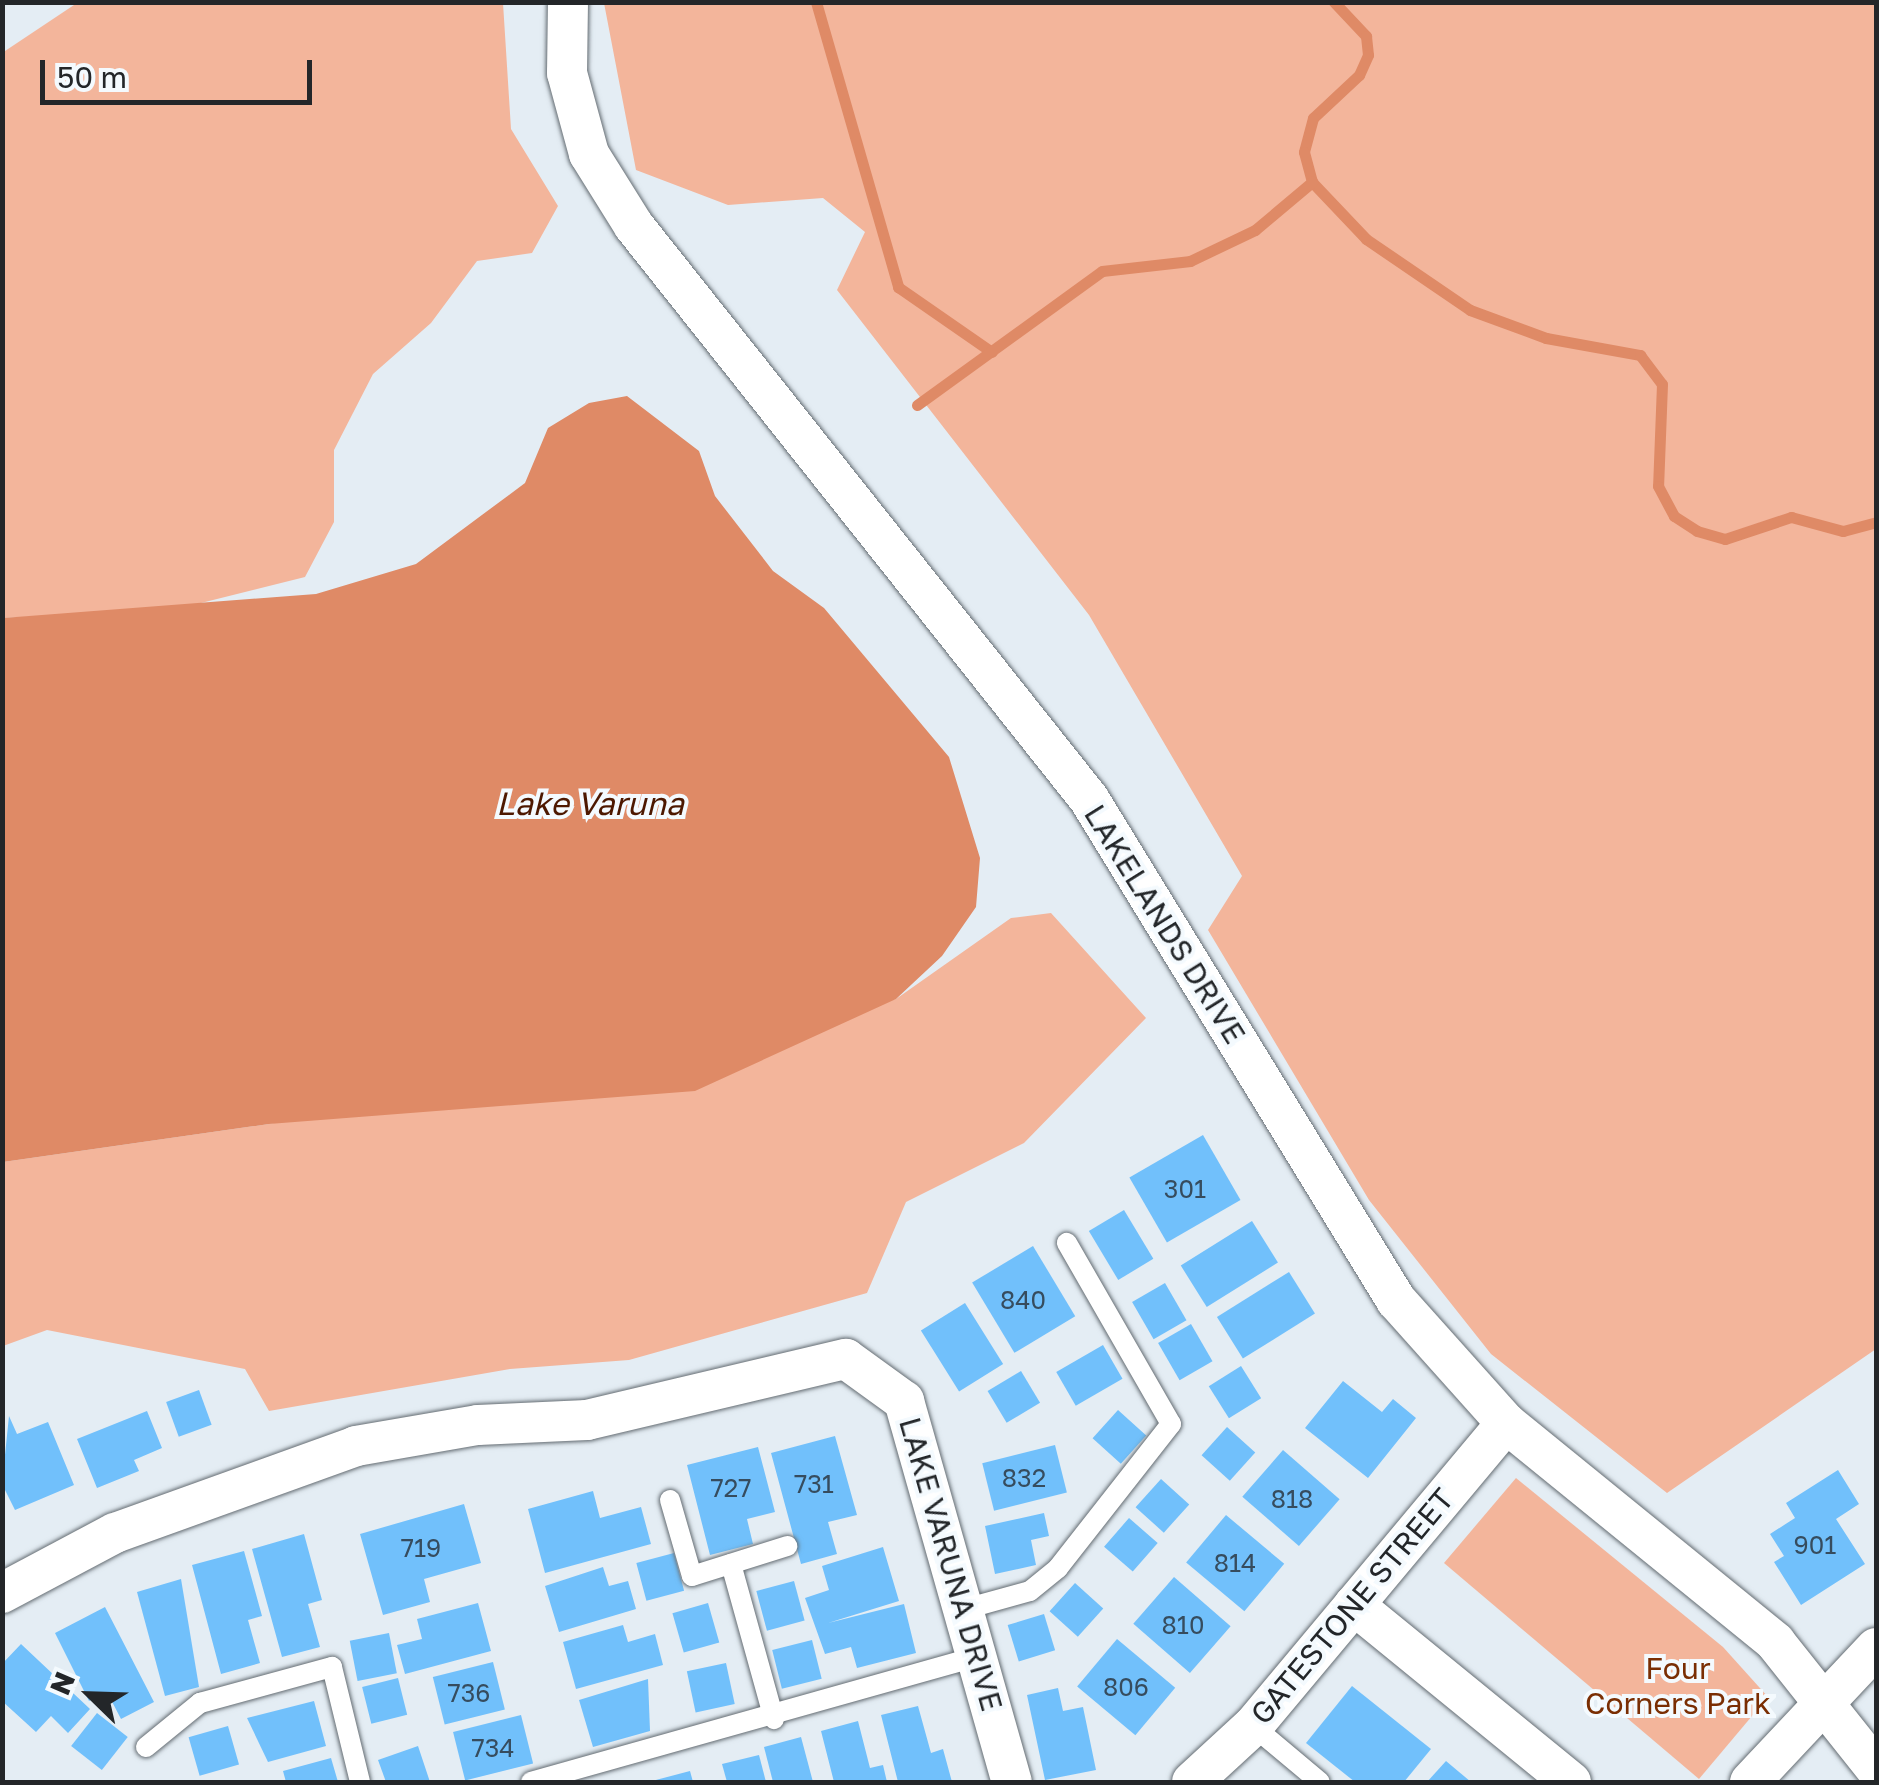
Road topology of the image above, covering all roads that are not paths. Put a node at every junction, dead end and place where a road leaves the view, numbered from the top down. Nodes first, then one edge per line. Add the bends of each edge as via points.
1 (568, 2) edge
2 (1067, 1244) dead end
3 (1506, 1422) junction
4 (670, 1500) dead end
5 (786, 1546) dead end
6 (731, 1564) junction
7 (2, 1593) edge
8 (1354, 1605) junction
9 (965, 1609) junction
10 (1876, 1648) edge
11 (980, 1656) junction
12 (1823, 1696) junction
13 (774, 1718) junction
14 (1252, 1726) junction
15 (146, 1747) dead end
16 (1876, 1769) edge
17 (360, 1782) edge
18 (531, 1782) edge
19 (1012, 1782) edge
20 (1192, 1782) edge
21 (1320, 1782) edge
22 (1570, 1782) edge
23 (1750, 1782) edge

1 - 3 street, LAKELANDS DRIVE via 568,73 589,154 634,226 1089,800 1396,1300
2 - 9 lane via 1171,1424 1058,1568 1030,1590
3 - 8 street, GATESTONE STREET
3 - 12 street, LAKELANDS DRIVE via 1775,1642
4 - 6 lane via 692,1576
5 - 6 lane
6 - 13 lane
7 - 9 street, LAKE VARUNA DRIVE via 114,1533 356,1446 478,1424 587,1420 846,1359 904,1401
8 - 14 street, GATESTONE STREET
8 - 22 street
9 - 11 street, LAKE VARUNA DRIVE
10 - 12 street
11 - 13 lane
11 - 19 street, LAKE VARUNA DRIVE
12 - 16 street, LAKELANDS DRIVE
12 - 23 street
13 - 18 lane
14 - 20 street, GATESTONE STREET
14 - 21 lane
15 - 17 lane via 200,1703 332,1667

